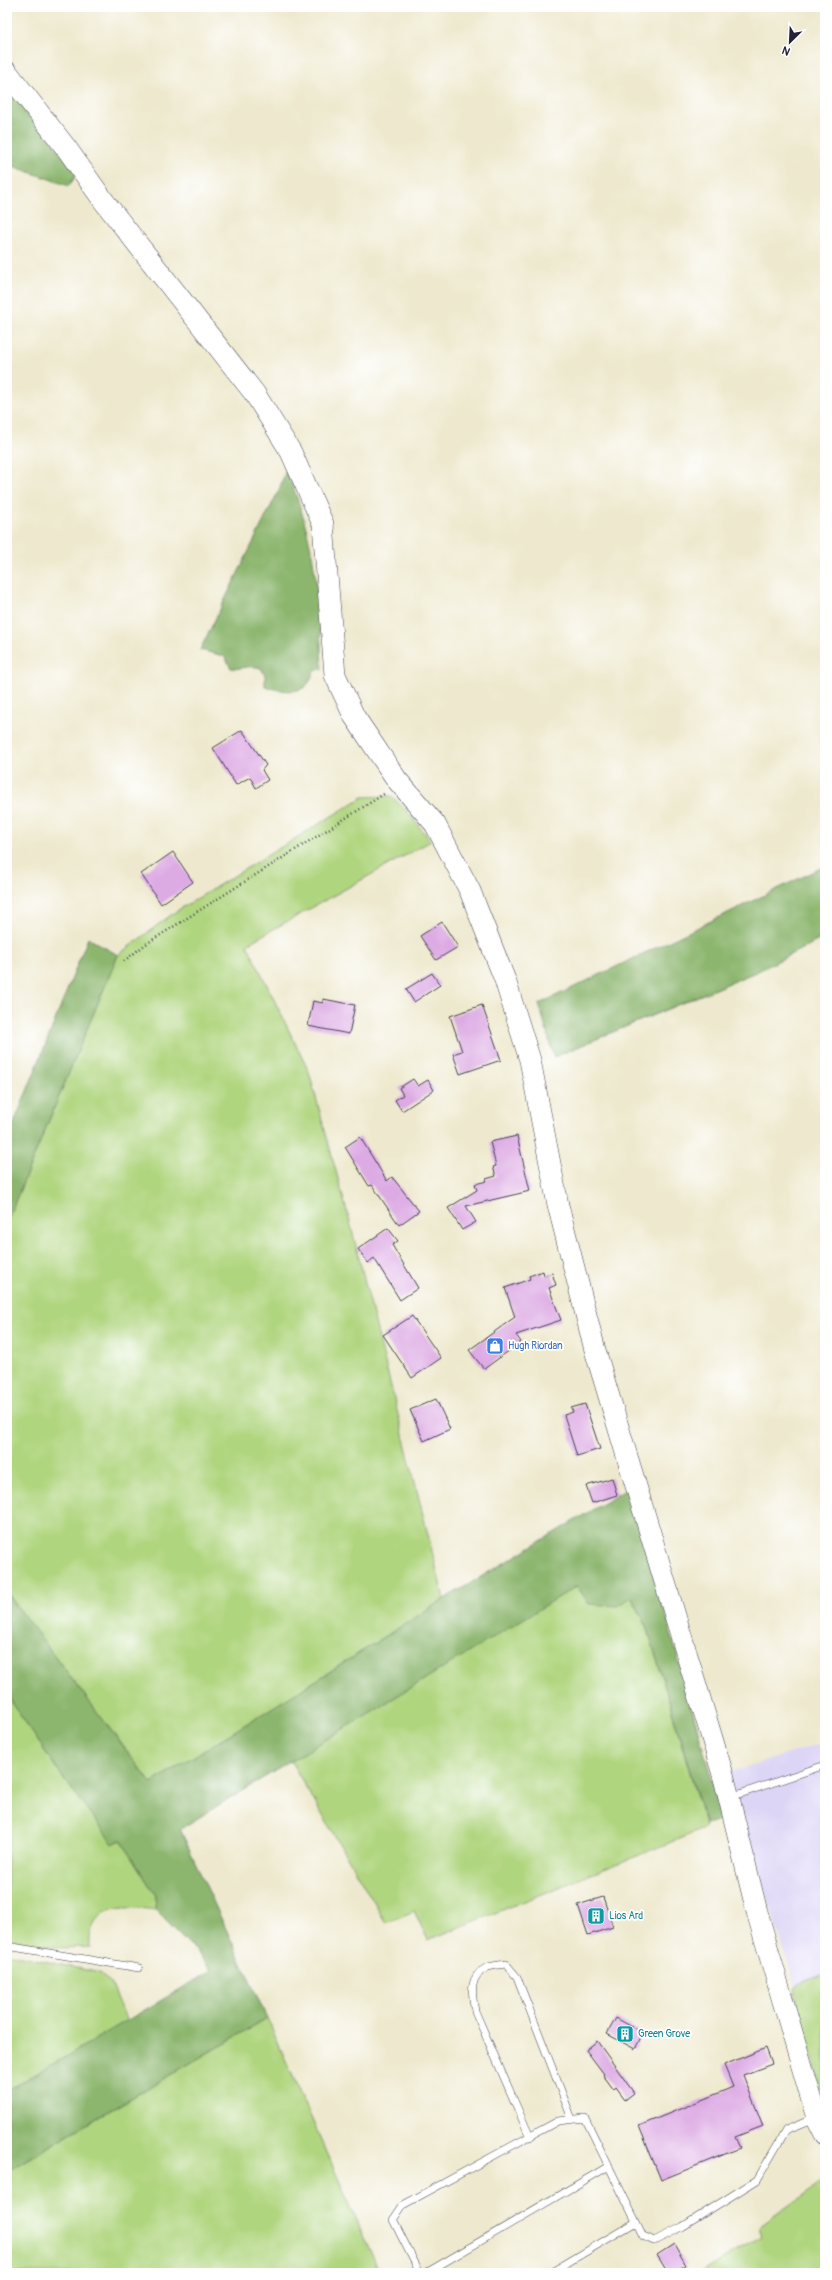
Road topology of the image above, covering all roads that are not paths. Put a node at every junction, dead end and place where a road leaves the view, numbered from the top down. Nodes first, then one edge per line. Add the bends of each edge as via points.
1 (7, 72) edge
2 (825, 1765) edge
3 (729, 1798) junction
4 (7, 1946) edge
5 (139, 1968) dead end
6 (572, 2120) junction
7 (821, 2126) edge
8 (530, 2136) junction
9 (609, 2166) junction
10 (636, 2222) junction
11 (420, 2273) edge
12 (426, 2273) edge
13 (550, 2273) edge

1 - 3 street via 103,200 255,394 291,452 323,524 335,675 354,716 397,780 435,824 470,891 506,985 530,1060 558,1205 595,1350
2 - 3 lane
3 - 7 street via 757,1912
4 - 5 lane
6 - 8 lane via 558,2121
6 - 8 lane via 517,1977 506,1964 486,1968 475,1979 471,1991 475,2011
6 - 9 lane via 586,2118
7 - 10 lane via 786,2130 757,2180 657,2240 651,2241 643,2236
8 - 11 lane via 403,2205 393,2220
9 - 10 lane
9 - 12 lane
10 - 13 lane

